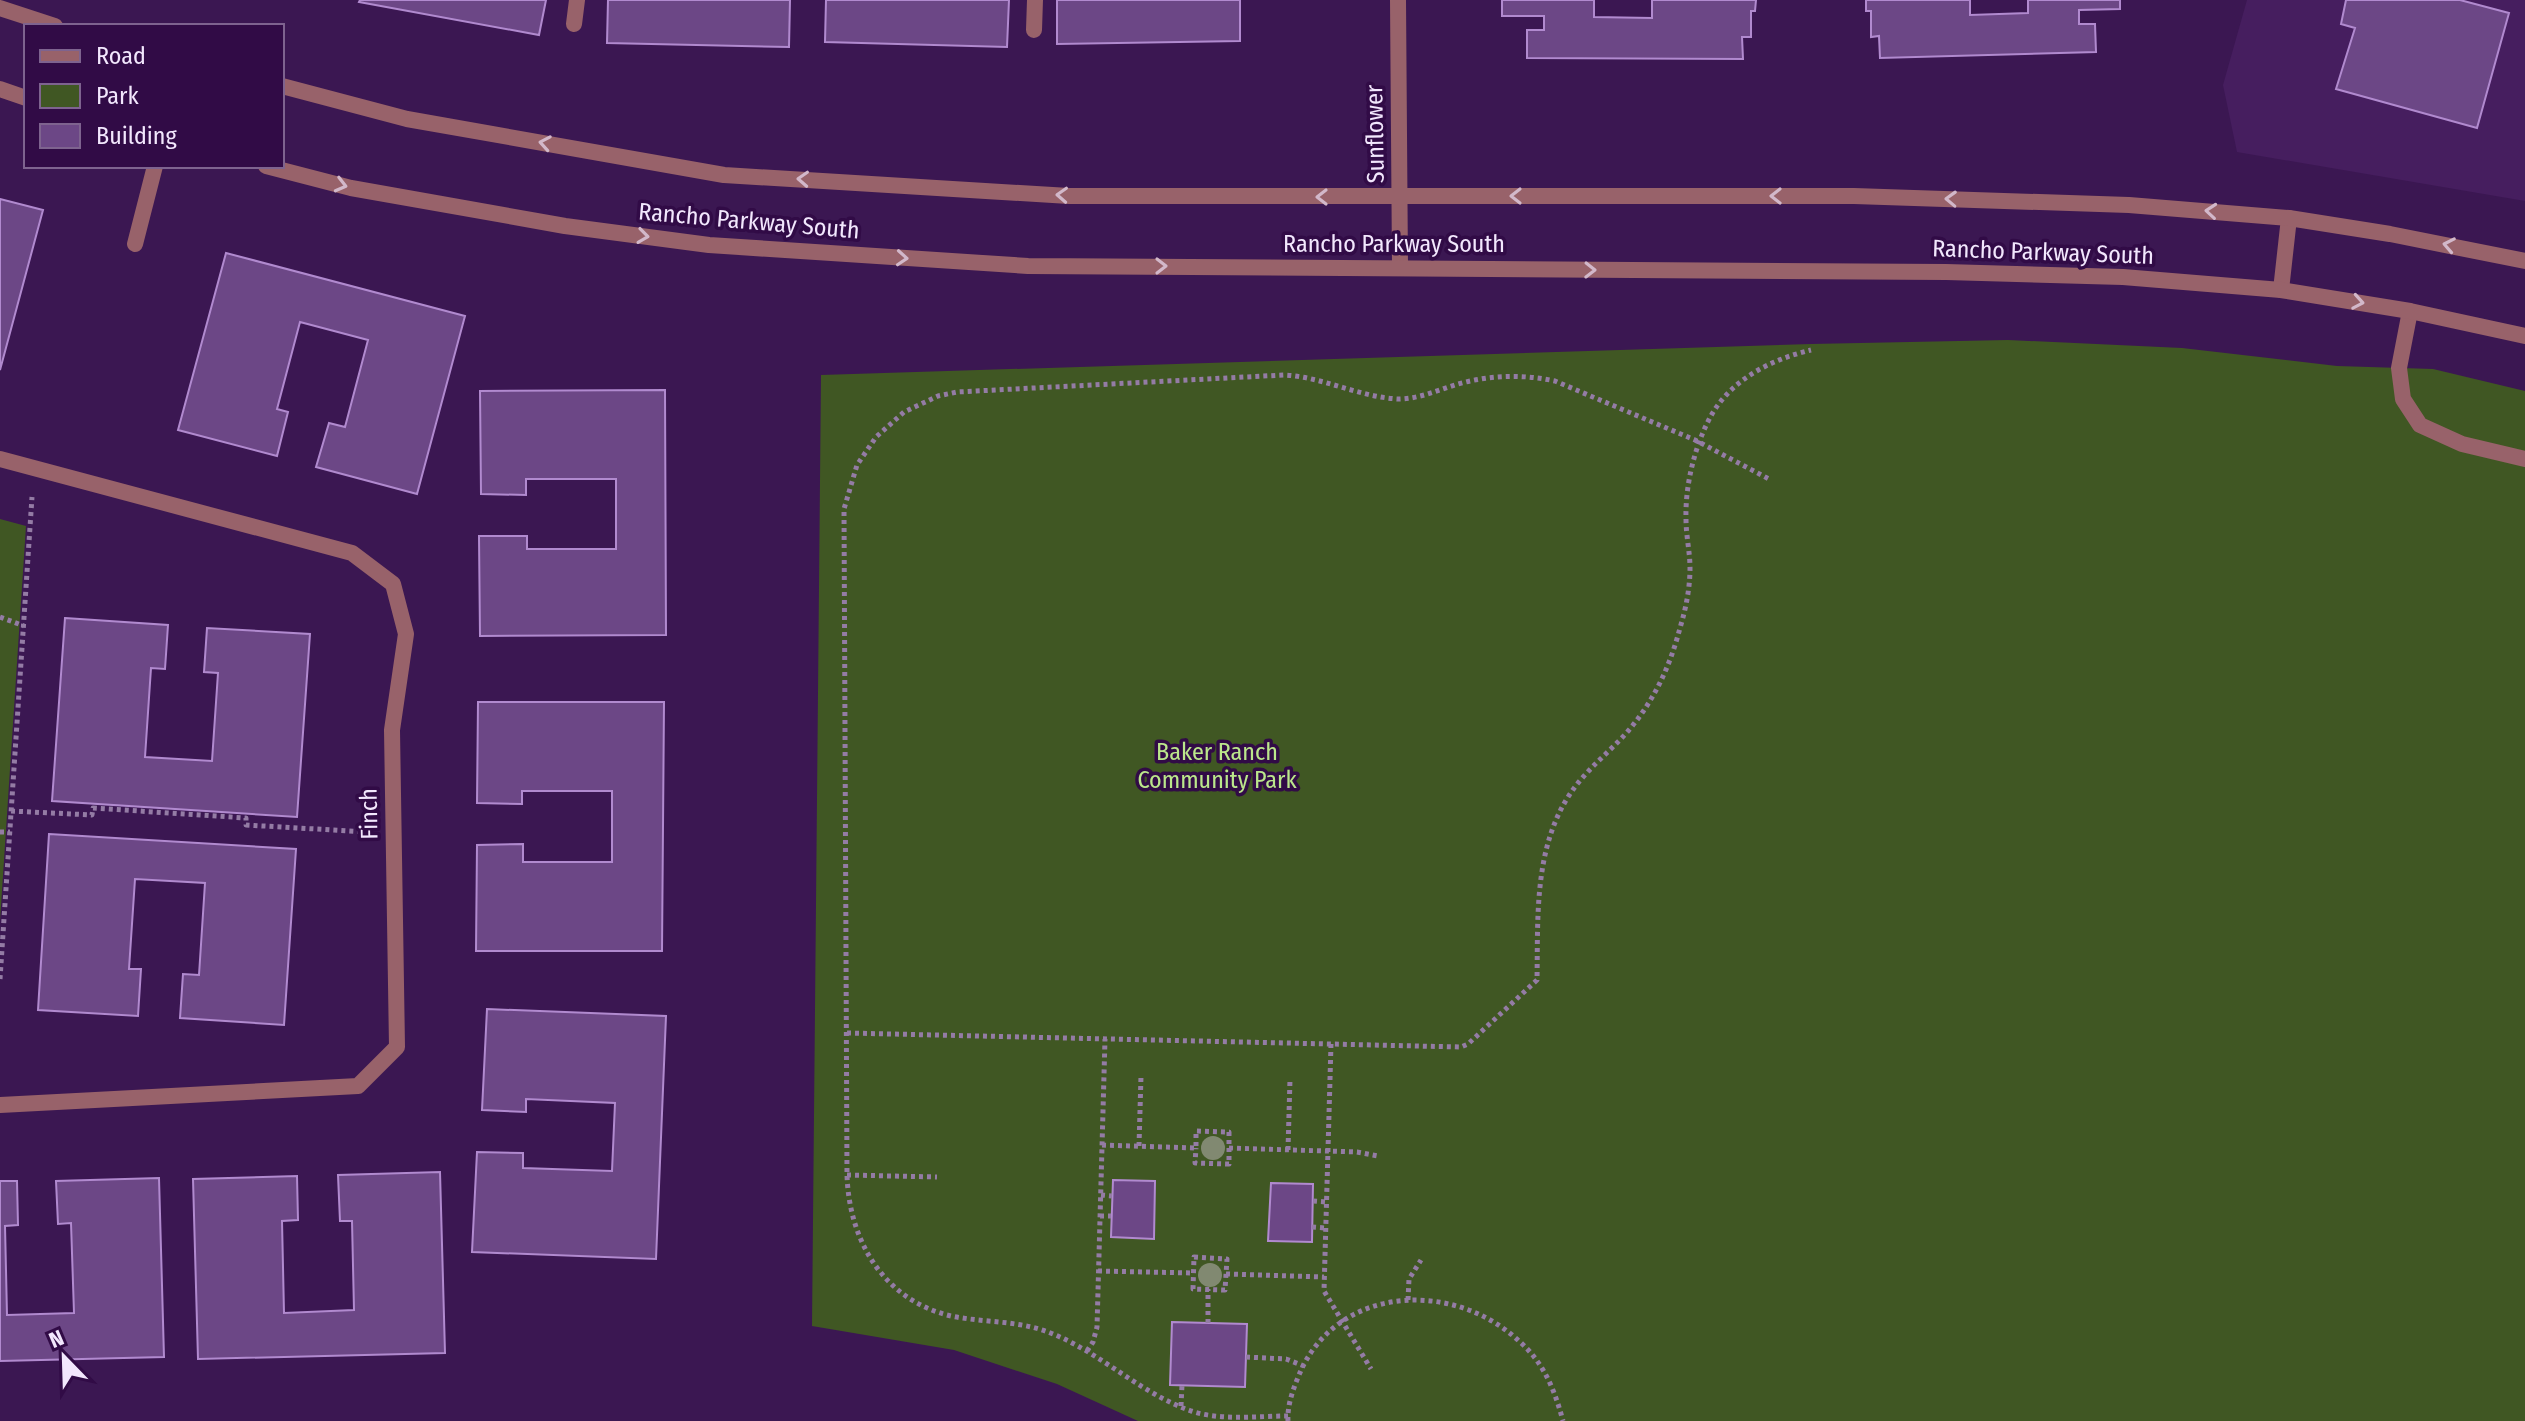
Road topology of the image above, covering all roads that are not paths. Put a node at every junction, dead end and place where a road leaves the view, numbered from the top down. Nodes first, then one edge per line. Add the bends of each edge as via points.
1 (577, 0) edge
2 (1035, 0) edge
3 (1398, 0) edge
4 (0, 8) edge
5 (49, 24) edge
6 (574, 24) dead end
7 (1034, 30) dead end
8 (284, 87) edge
9 (0, 89) edge
10 (24, 97) edge
11 (154, 168) edge
12 (274, 168) edge
13 (1400, 197) junction
14 (2289, 218) junction
15 (135, 244) dead end
16 (2525, 261) edge
17 (1400, 267) junction
18 (2281, 290) junction
19 (2410, 311) junction
20 (2525, 336) edge
21 (0, 459) edge
22 (2525, 459) edge
23 (0, 1105) edge

1 - 6 street
2 - 7 street
3 - 13 street, Sunflower
4 - 5 street
13 -> 8 street, Rancho Parkway South via 1069,196 724,175 407,119
9 - 10 street
11 - 15 street
12 -> 17 street, Rancho Parkway South via 351,188 565,226 709,245 1028,266
14 -> 13 street, Rancho Parkway South via 2129,205 1854,196
13 - 17 street, Sunflower
16 -> 14 street, Rancho Parkway South
14 - 18 street
17 -> 18 street, Rancho Parkway South via 1946,272 2123,277
18 -> 19 street, Rancho Parkway South
19 - 20 street, Rancho Parkway South
19 - 22 street via 2399,368 2403,399 2420,425 2462,444
21 - 23 street, Finch via 352,553 393,584 406,634 392,730 397,1047 358,1086

